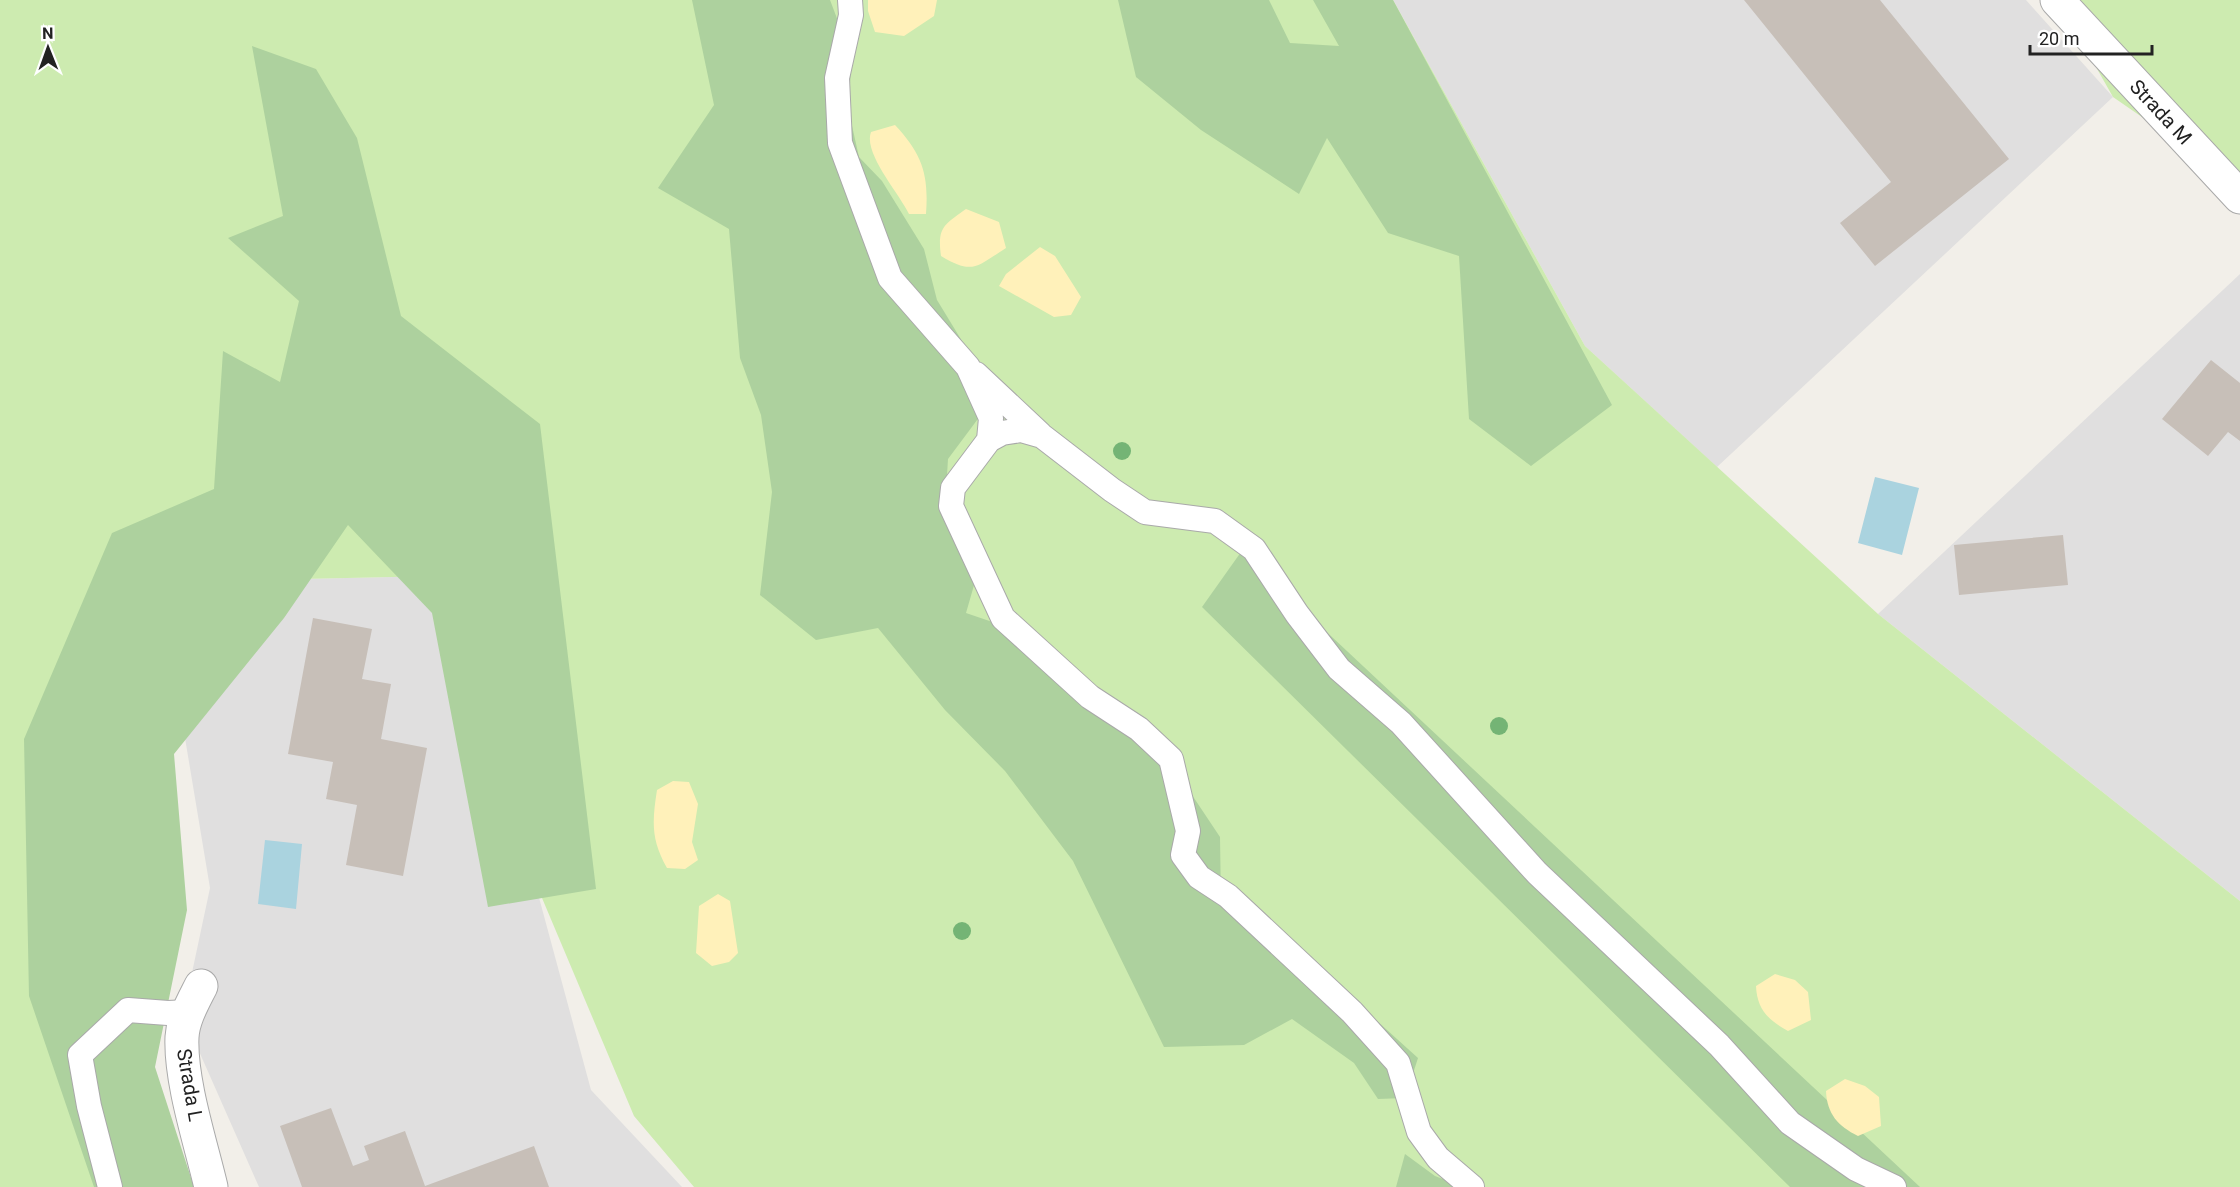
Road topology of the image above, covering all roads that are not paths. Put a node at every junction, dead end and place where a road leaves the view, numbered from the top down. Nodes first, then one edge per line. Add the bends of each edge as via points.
1 (850, 0) edge
2 (2057, 0) edge
3 (2240, 197) edge
4 (968, 367) junction
5 (1042, 436) junction
6 (989, 440) junction
7 (195, 999) joint
8 (110, 1187) edge
9 (211, 1187) edge
10 (1472, 1187) edge
11 (1894, 1187) edge

1 - 4 lane via 851,15 837,78 840,144 890,278
2 - 3 street, Strada M
4 - 5 lane
4 - 6 lane via 991,418
5 - 6 lane via 1022,430
5 - 11 lane via 1145,512 1215,521 1254,549 1340,669 1401,723 1537,873 1719,1045 1790,1123 1856,1169
6 - 10 lane via 953,488 951,506 1003,618 1090,697 1139,729 1171,759 1188,831 1183,855 1199,877 1228,896 1352,1012 1398,1063 1419,1132 1438,1158
7 - 8 lane via 168,1013 128,1010 80,1055
7 - 9 street, Strada L via 182,1037 186,1078

